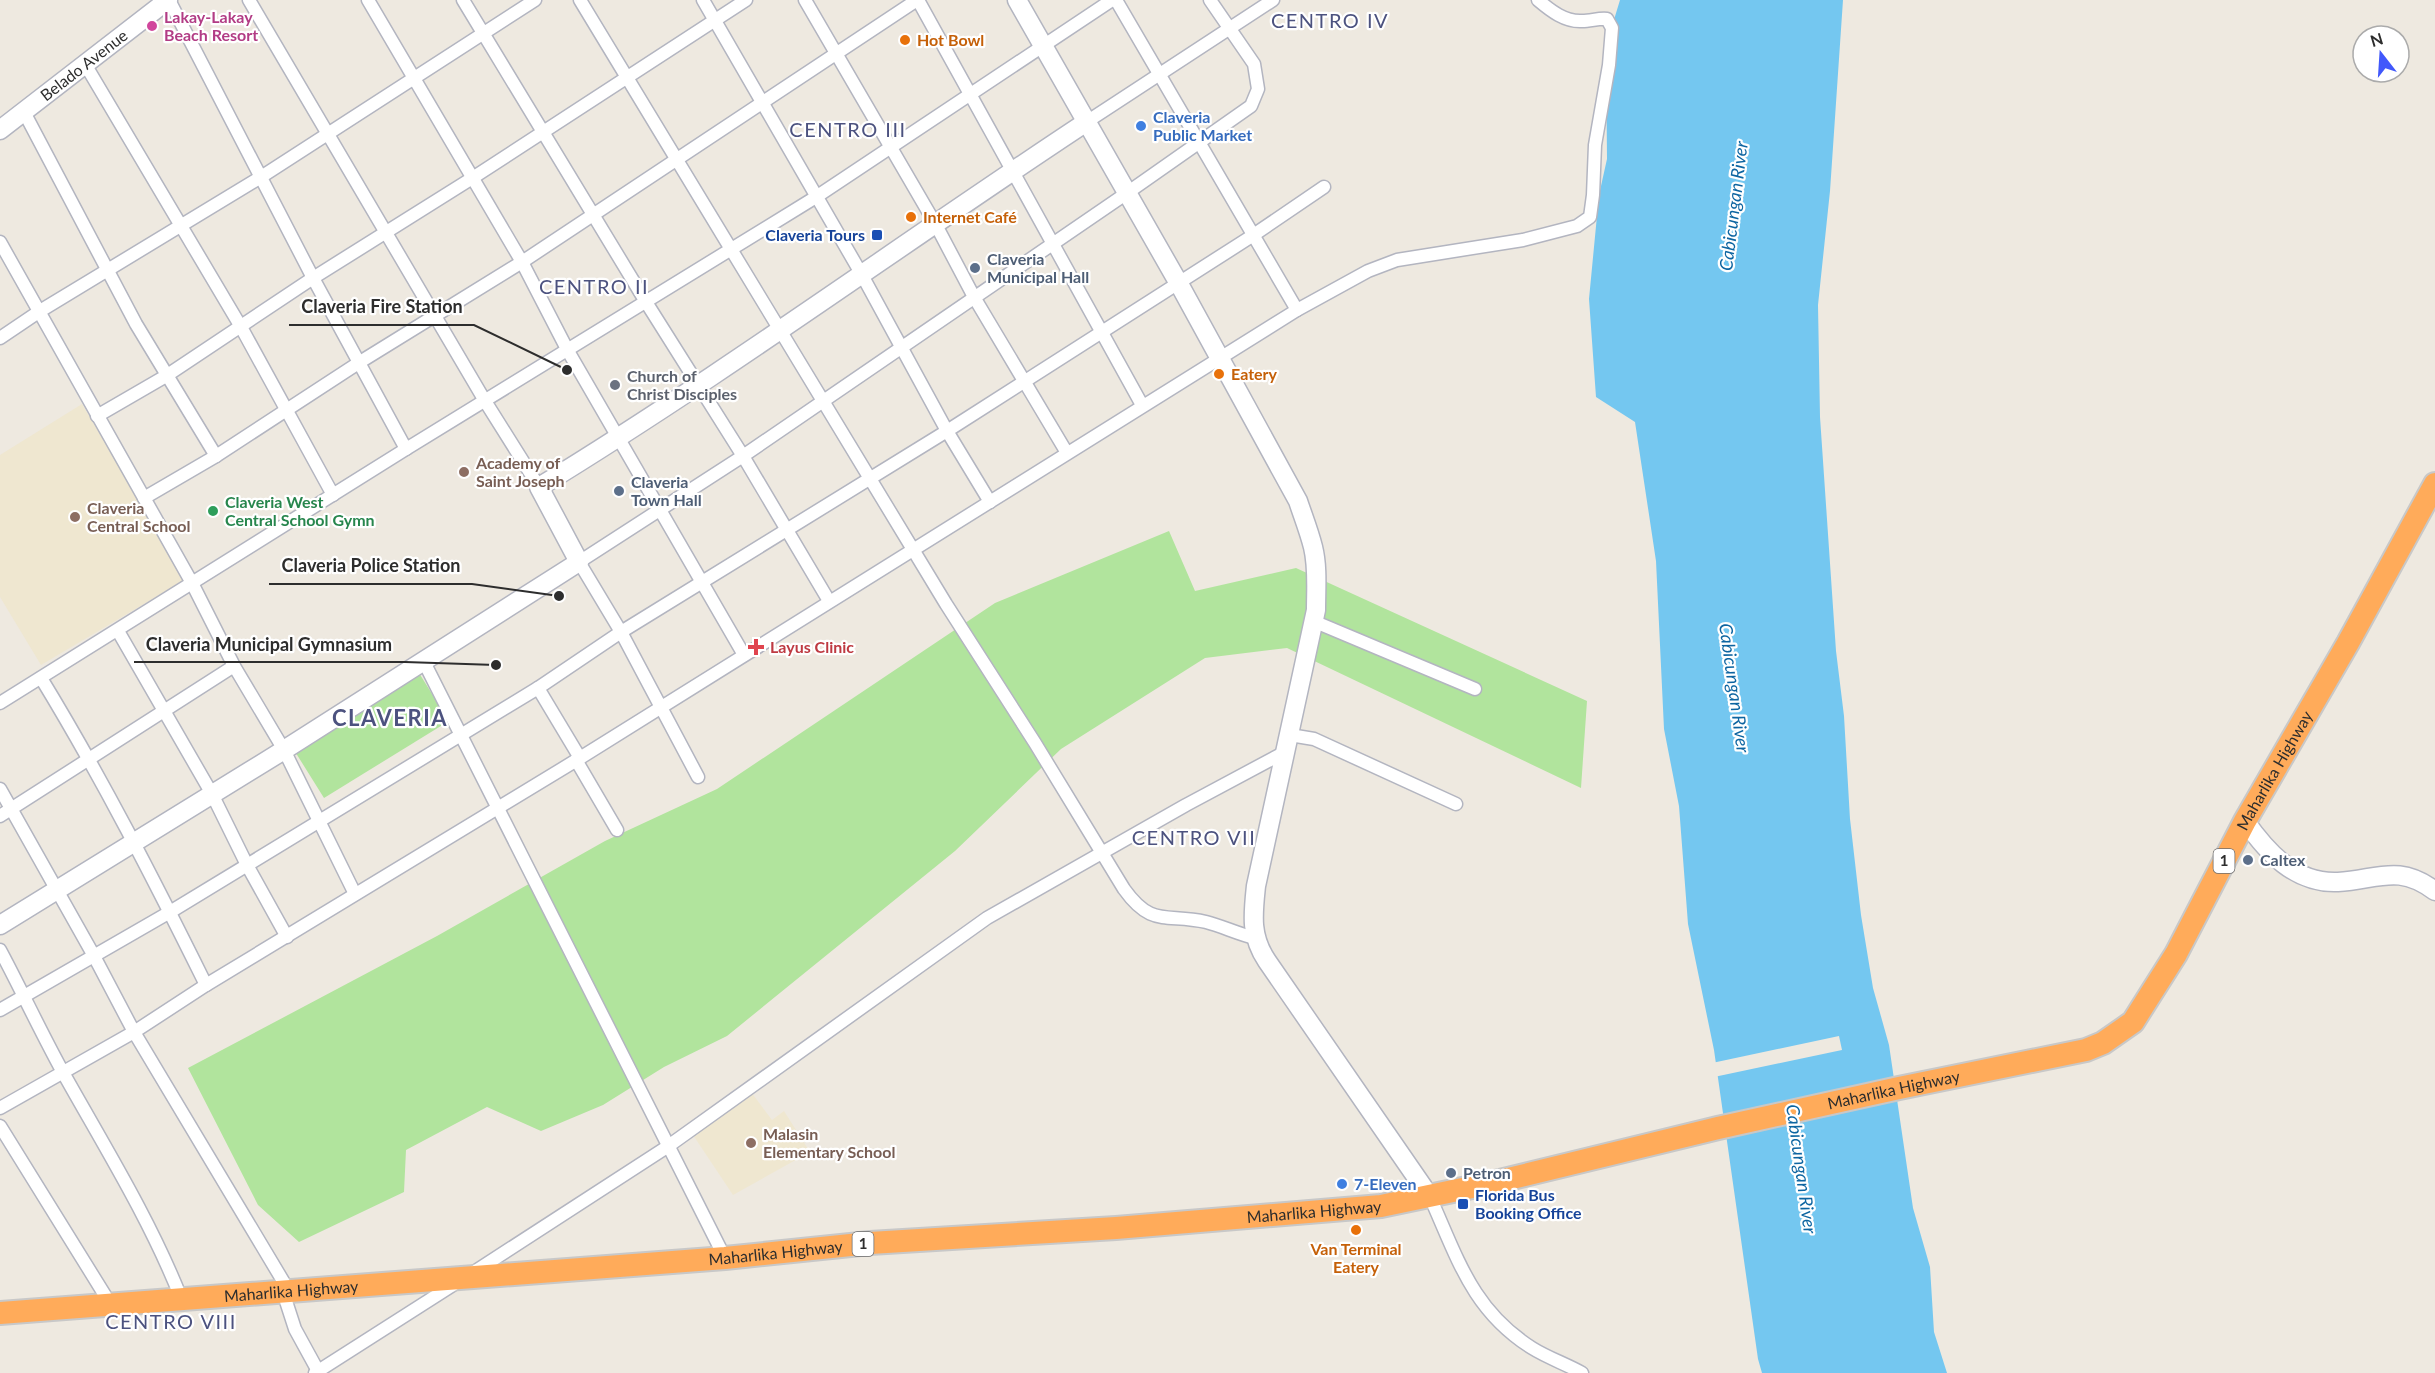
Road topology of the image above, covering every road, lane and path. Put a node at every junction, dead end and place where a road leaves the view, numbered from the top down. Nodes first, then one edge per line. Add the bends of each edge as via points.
1 (168, 0) edge
2 (249, 0) edge
3 (368, 0) edge
4 (462, 0) edge
5 (535, 0) edge
6 (580, 0) edge
7 (703, 0) edge
8 (746, 0) edge
9 (805, 0) edge
10 (917, 0) edge
11 (1017, 0) edge
12 (1114, 0) edge
13 (1210, 0) edge
14 (1273, 0) edge
15 (1538, 0) edge
16 (715, 21) junction
17 (1230, 29) junction
18 (484, 33) junction
19 (1044, 46) junction
20 (837, 52) junction
21 (85, 64) junction
22 (1160, 75) junction
23 (628, 77) junction
24 (413, 79) junction
25 (969, 94) junction
26 (762, 103) junction
27 (24, 112) junction
28 (1088, 121) junction
29 (0, 130) edge
30 (542, 133) junction
31 (326, 134) junction
32 (1199, 143) junction
33 (892, 148) junction
34 (678, 159) junction
35 (1013, 170) junction
36 (261, 177) junction
37 (474, 177) junction
38 (1324, 187) dead end
39 (1127, 193) junction
40 (816, 197) junction
41 (593, 215) junction
42 (182, 225) junction
43 (936, 225) junction
44 (386, 233) junction
45 (1252, 236) junction
46 (0, 242) edge
47 (1052, 243) junction
48 (731, 249) junction
49 (522, 262) junction
50 (109, 270) junction
51 (862, 275) junction
52 (314, 278) junction
53 (1178, 282) junction
54 (974, 297) junction
55 (646, 302) junction
56 (1297, 310) junction
57 (40, 311) junction
58 (435, 315) junction
59 (241, 327) junction
60 (1102, 330) junction
61 (780, 331) junction
62 (0, 338) edge
63 (902, 348) junction
64 (568, 351) junction
65 (1218, 358) junction
66 (360, 362) junction
67 (166, 376) junction
68 (1025, 380) junction
69 (699, 385) junction
70 (485, 401) junction
71 (823, 401) junction
72 (1142, 405) junction
73 (286, 409) junction
74 (97, 416) junction
75 (947, 431) junction
76 (618, 438) junction
77 (406, 449) junction
78 (1067, 453) junction
79 (216, 456) junction
80 (743, 456) junction
81 (870, 478) junction
82 (2435, 484) edge
83 (539, 487) junction
84 (333, 495) junction
85 (144, 498) junction
86 (990, 502) junction
87 (661, 510) junction
88 (786, 530) junction
89 (913, 548) junction
90 (579, 562) junction
91 (702, 582) junction
92 (192, 583) junction
93 (829, 601) junction
94 (1313, 621) junction
95 (118, 631) junction
96 (621, 633) junction
97 (744, 655) junction
98 (423, 662) junction
99 (234, 666) junction
100 (41, 678) junction
101 (538, 688) junction
102 (1475, 689) dead end
103 (0, 703) edge
104 (661, 708) junction
105 (163, 710) junction
106 (459, 734) junction
107 (1288, 743) junction
108 (284, 750) junction
109 (90, 758) junction
110 (578, 759) junction
111 (698, 777) dead end
112 (0, 789) edge
113 (212, 794) junction
114 (1456, 804) dead end
115 (12, 809) junction
116 (496, 809) junction
117 (0, 816) edge
118 (2245, 821) junction
119 (319, 822) junction
120 (617, 830) dead end
121 (135, 842) junction
122 (1101, 853) junction
123 (247, 865) junction
124 (57, 889) junction
125 (2435, 891) edge
126 (355, 894) junction
127 (170, 912) junction
128 (0, 925) edge
129 (286, 937) junction
130 (1255, 938) junction
131 (0, 950) edge
132 (94, 956) junction
133 (206, 985) junction
134 (24, 995) junction
135 (0, 1010) edge
136 (134, 1032) junction
137 (63, 1073) junction
138 (0, 1108) edge
139 (0, 1126) edge
140 (667, 1147) junction
141 (1430, 1197) junction
142 (724, 1258) junction
143 (467, 1276) junction
144 (286, 1292) junction
145 (181, 1298) junction
146 (111, 1305) junction
147 (3, 1308) edge
148 (317, 1372) edge
149 (1582, 1373) edge

1 - 21 street, Belado Avenue
1 - 36 street
2 - 31 street
3 - 24 street
4 - 18 street
5 - 18 street
6 - 23 street
7 - 16 street
8 - 16 street
9 - 20 street
10 - 20 street
10 - 25 street
11 - 19 street
12 - 19 street
12 - 22 street
13 - 17 street
14 - 17 street
15 - 56 street via 1569,20 1602,18 1612,28 1595,145 1590,217 1577,226 1523,240 1384,264
16 - 23 street
16 - 26 street
17 - 22 street
17 - 32 street via 1254,64 1258,93 1251,105
18 - 24 street
18 - 30 street
19 - 25 street
19 - 28 street
20 - 26 street
20 - 33 street
21 - 27 street, Belado Avenue
21 - 42 street
22 - 28 street
22 - 32 street
23 - 30 street
23 - 34 street
24 - 31 street
24 - 37 street
25 - 33 street
25 - 35 street
26 - 34 street
26 - 40 street
27 - 29 street, Belado Avenue
27 - 50 street
28 - 35 street
28 - 39 street
30 - 37 street
30 - 41 street
31 - 36 street
31 - 44 street
32 - 39 street
32 - 45 street
33 - 40 street
33 - 43 street
34 - 41 street
34 - 48 street
35 - 43 street
35 - 47 street
36 - 42 street
36 - 52 street
37 - 44 street
37 - 49 street
38 - 45 street
39 - 47 street
39 - 53 street
40 - 48 street
40 - 51 street
41 - 49 street
41 - 55 street
42 - 50 street
42 - 59 street
43 - 51 street
43 - 54 street
44 - 52 street
44 - 58 street
45 - 53 street
45 - 56 street
46 - 57 street
47 - 54 street
47 - 60 street
48 - 55 street
48 - 61 street
49 - 58 street
49 - 64 street
50 - 57 street
50 - 67 street
51 - 61 street
51 - 63 street
52 - 59 street
52 - 66 street
53 - 60 street
53 - 65 street
54 - 63 street
54 - 68 street
55 - 64 street
55 - 69 street
56 - 65 street
57 - 62 street
57 - 74 street
58 - 66 street
58 - 70 street
59 - 67 street
59 - 73 street
60 - 68 street
60 - 72 street
61 - 69 street
61 - 71 street
63 - 71 street
63 - 75 street
64 - 70 street
64 - 76 street
65 - 72 street
65 - 94 street via 1298,501 1314,549 1317,578
66 - 73 street
66 - 77 street
67 - 74 street
67 - 79 street
68 - 75 street
68 - 78 street
69 - 76 street
69 - 80 street
70 - 77 street
70 - 83 street
71 - 80 street
71 - 81 street
72 - 78 street
73 - 79 street
73 - 84 street
74 - 85 street
75 - 81 street
75 - 86 street
76 - 83 street
76 - 87 street
77 - 84 street
78 - 86 street
79 - 85 street
80 - 87 street
80 - 88 street
81 - 88 street
81 - 89 street
82 - 118 highway, Maharlika Highway / 1
83 - 90 street
84 - 92 street
85 - 92 street
86 - 89 street
87 - 90 street
87 - 91 street
88 - 91 street
88 - 93 street
89 - 93 street
89 - 122 street
90 - 96 street
90 - 98 street
91 - 96 street
91 - 97 street
92 - 95 street
92 - 99 street
93 - 97 street
94 - 102 street
94 - 107 street
95 - 100 street
95 - 105 street
96 - 101 street
96 - 104 street
97 - 104 street
98 - 106 street
98 - 108 street
99 - 105 street
99 - 108 street
100 - 103 street
100 - 109 street
101 - 106 street
101 - 110 street
104 - 110 street
104 - 111 street
105 - 109 street
105 - 113 street
106 - 116 street
106 - 119 street
107 - 114 street via 1314,739
107 - 122 street
107 - 130 street via 1256,886 1252,925
108 - 113 street
108 - 119 street
109 - 115 street
109 - 121 street
110 - 116 street
110 - 120 street
112 - 115 street
113 - 121 street
113 - 123 street
115 - 117 street
115 - 124 street
116 - 126 street
116 - 140 street
118 - 125 street via 2272,855 2304,876 2338,882 2397,874 2423,882
118 - 141 highway, Maharlika Highway / 1 via 2176,954 2133,1022 2103,1043 2078,1053 1718,1128
119 - 123 street
119 - 126 street
121 - 124 street
121 - 127 street
122 - 130 street via 1130,898 1146,913 1205,922
122 - 140 street via 970,929
123 - 127 street
123 - 129 street
124 - 128 street
124 - 132 street
126 - 129 street
127 - 132 street
127 - 133 street
129 - 133 street
130 - 141 street
131 - 134 street
132 - 134 street
132 - 136 street
133 - 136 street
134 - 135 street
134 - 137 street
136 - 137 street
136 - 144 street
137 - 138 street
137 - 145 street via 146,1221
139 - 146 street
140 - 142 street
140 - 143 street
141 - 142 highway, Maharlika Highway / 1 via 1381,1206
141 - 149 street via 1483,1306 1533,1349
142 - 143 highway, Maharlika Highway / 1
143 - 144 highway, Maharlika Highway / 1
143 - 148 street
144 - 145 highway, Maharlika Highway / 1
144 - 148 street via 295,1329
145 - 146 highway, Maharlika Highway / 1
146 - 147 highway, Maharlika Highway / 1

